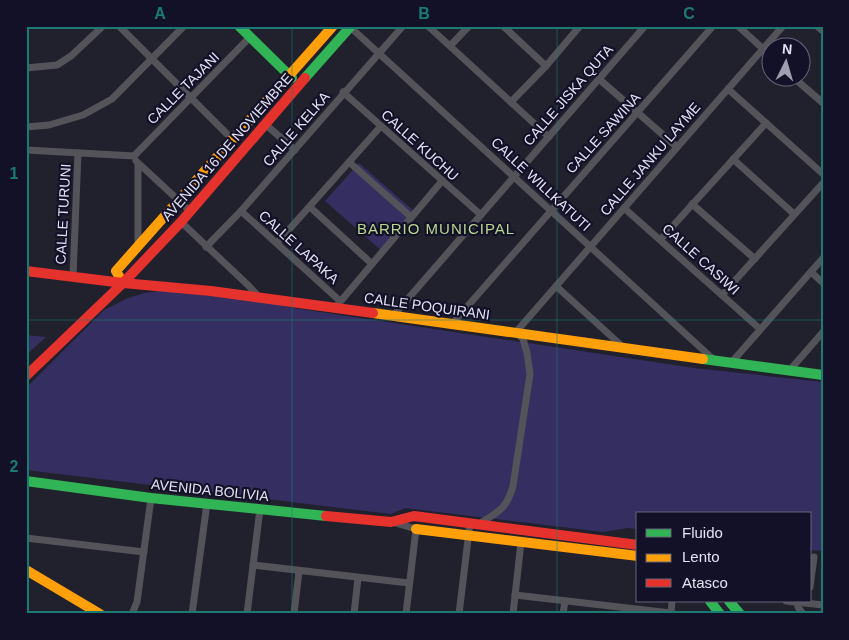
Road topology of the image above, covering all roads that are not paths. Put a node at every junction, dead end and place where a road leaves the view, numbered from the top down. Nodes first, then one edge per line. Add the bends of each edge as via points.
1 (103, 26) edge
2 (119, 26) edge
3 (184, 26) edge
4 (239, 26) edge
5 (333, 26) edge
6 (350, 26) edge
7 (403, 26) edge
8 (428, 26) edge
9 (469, 26) edge
10 (502, 26) edge
11 (580, 26) edge
12 (645, 26) edge
13 (713, 26) edge
14 (738, 26) edge
15 (783, 26) edge
16 (817, 26) edge
17 (823, 32) edge
18 (250, 37) junction
19 (773, 38) edge
20 (450, 46) junction
21 (762, 48) edge
22 (762, 50) edge
23 (378, 53) junction
24 (152, 59) junction
25 (546, 66) junction
26 (26, 68) edge
27 (288, 75) junction
28 (599, 79) junction
29 (299, 85) junction
30 (806, 88) edge
31 (728, 89) junction
32 (344, 92) junction
33 (191, 99) junction
34 (511, 102) junction
35 (823, 103) edge
36 (638, 113) junction
37 (766, 123) junction
38 (265, 124) junction
39 (381, 126) junction
40 (26, 127) edge
41 (549, 137) junction
42 (232, 139) junction
43 (677, 147) junction
44 (26, 150) edge
45 (295, 150) junction
46 (78, 153) junction
47 (134, 156) junction
48 (733, 159) junction
49 (349, 162) junction
50 (138, 164) junction
51 (823, 174) edge
52 (514, 176) junction
53 (442, 181) junction
54 (823, 183) edge
55 (178, 201) junction
56 (692, 204) junction
57 (310, 207) junction
58 (624, 208) junction
59 (551, 210) junction
60 (190, 211) junction
61 (241, 211) junction
62 (794, 214) junction
63 (481, 215) junction
64 (412, 217) junction
65 (181, 222) junction
66 (661, 240) junction
67 (278, 243) junction
68 (138, 247) junction
69 (206, 247) junction
70 (590, 247) junction
71 (823, 258) edge
72 (755, 259) junction
73 (372, 264) junction
74 (26, 271) edge
75 (811, 272) junction
76 (73, 277) junction
77 (123, 283) junction
78 (823, 283) edge
79 (556, 286) junction
80 (722, 295) junction
81 (259, 297) junction
82 (338, 305) junction
83 (393, 316) junction
84 (452, 324) junction
85 (760, 329) junction
86 (516, 332) junction
87 (823, 332) edge
88 (624, 348) junction
89 (716, 361) junction
90 (731, 363) junction
91 (788, 371) junction
92 (823, 375) edge
93 (26, 376) edge
94 (26, 481) edge
95 (151, 498) junction
96 (207, 503) junction
97 (260, 508) junction
98 (391, 522) junction
99 (474, 524) junction
100 (416, 529) junction
101 (468, 535) junction
102 (26, 538) edge
103 (521, 542) junction
104 (636, 545) edge
105 (144, 552) junction
106 (636, 556) edge
107 (812, 557) edge
108 (823, 558) edge
109 (253, 565) junction
110 (299, 571) junction
111 (27, 572) edge
112 (358, 578) junction
113 (409, 583) junction
114 (515, 595) junction
115 (565, 601) junction
116 (711, 602) edge
117 (730, 602) edge
118 (797, 602) joint
119 (808, 602) edge
120 (823, 605) edge
121 (86, 610) edge
122 (623, 611) edge
123 (100, 614) edge
124 (132, 614) edge
125 (192, 614) edge
126 (247, 614) edge
127 (294, 614) edge
128 (354, 614) edge
129 (406, 614) edge
130 (459, 614) edge
131 (513, 614) edge
132 (563, 614) edge
133 (671, 614) edge
134 (720, 614) edge
135 (740, 614) edge
136 (803, 614) edge

1 - 26 street via 58,65
2 - 24 street
3 - 24 street
4 - 18 street
5 - 27 street, AVENIDA 16 DE NOVIEMBRE
6 - 23 street, CALLE WILLKATUTI
6 - 29 street, AVENIDA 16 DE NOVIEMBRE
7 - 23 street, CALLE KELKA
8 - 20 street
9 - 20 street
10 - 25 street
11 - 25 street
12 - 28 street, CALLE JISKA QUTA
13 - 36 street, CALLE SAWINA
14 - 21 street
15 - 19 street, CALLE JANKU LAYME
16 - 17 street
18 - 27 street
18 - 33 street, CALLE TAJANI
20 - 34 street
22 - 31 street, CALLE JANKU LAYME
23 - 32 street, CALLE KELKA
23 - 52 street, CALLE WILLKATUTI
24 - 33 street
24 - 40 street via 112,99 97,108 49,125
25 - 34 street
27 - 29 street
27 - 42 street, AVENIDA 16 DE NOVIEMBRE
28 - 36 street
28 - 41 street, CALLE JISKA QUTA
29 - 38 street, AVENIDA 16 DE NOVIEMBRE
30 - 35 street
31 - 37 street
31 - 43 street, CALLE JANKU LAYME
32 - 39 street, CALLE KUCHU
32 - 45 street, CALLE KELKA
33 - 42 street
33 - 47 street, CALLE TAJANI
34 - 41 street
36 - 43 street
36 - 59 street, CALLE SAWINA
37 - 48 street
37 - 51 street
38 - 45 street
38 - 60 street, AVENIDA 16 DE NOVIEMBRE
39 - 49 street
39 - 53 street, CALLE KUCHU
41 - 52 street, CALLE JISKA QUTA
42 - 55 street, AVENIDA 16 DE NOVIEMBRE
43 - 58 street, CALLE JANKU LAYME
44 - 46 street
45 - 61 street, CALLE KELKA
46 - 47 street
46 - 76 street, CALLE TURUNI
47 - 50 street
48 - 56 street
48 - 62 street
49 - 57 street
49 - 64 street
50 - 55 street
50 - 68 street
52 - 59 street, CALLE WILLKATUTI
52 - 63 street, CALLE JISKA QUTA
53 - 63 street, CALLE KUCHU
53 - 64 street
54 - 62 street
55 - 60 street
55 - 68 street, AVENIDA 16 DE NOVIEMBRE
56 - 66 street
56 - 72 street
57 - 67 street
57 - 73 street
58 - 66 street, CALLE CASIWI
58 - 70 street, CALLE JANKU LAYME
59 - 70 street, CALLE WILLKATUTI
59 - 84 street, CALLE SAWINA
60 - 65 street, AVENIDA 16 DE NOVIEMBRE
61 - 67 street, CALLE LAPAKA
61 - 69 street, CALLE KELKA
62 - 72 street
63 - 83 street, CALLE JISKA QUTA
64 - 73 street
65 - 69 street
65 - 77 street, AVENIDA 16 DE NOVIEMBRE
66 - 80 street, CALLE CASIWI
67 - 82 street, CALLE LAPAKA
68 - 77 street, AVENIDA 16 DE NOVIEMBRE via 116,271
69 - 81 street
70 - 79 street, CALLE JANKU LAYME
70 - 89 street, CALLE WILLKATUTI
71 - 75 street
72 - 80 street
73 - 82 street
74 - 76 street, CALLE POQUIRANI
75 - 78 street
75 - 85 street
76 - 77 street, CALLE POQUIRANI
77 - 81 street, CALLE POQUIRANI
77 - 93 street, AVENIDA 16 DE NOVIEMBRE
79 - 86 street, CALLE JANKU LAYME
79 - 88 street
80 - 85 street, CALLE CASIWI
81 - 82 street, CALLE POQUIRANI
82 - 83 street, CALLE POQUIRANI
83 - 84 street, CALLE POQUIRANI
84 - 86 street, CALLE POQUIRANI
85 - 90 street
86 - 88 street, CALLE POQUIRANI
86 - 99 street via 523,339 530,374 513,486 508,501 499,511
87 - 91 street
88 - 89 street, CALLE POQUIRANI
89 - 90 street, CALLE POQUIRANI
90 - 91 street, CALLE POQUIRANI
91 - 92 street, CALLE POQUIRANI
94 - 95 street, AVENIDA BOLIVIA
95 - 96 street, AVENIDA BOLIVIA
95 - 105 street
96 - 97 street, AVENIDA BOLIVIA
96 - 125 street
97 - 98 street, AVENIDA BOLIVIA
97 - 109 street
98 - 99 street, AVENIDA BOLIVIA via 414,516
98 - 100 street, AVENIDA BOLIVIA
99 - 101 street
99 - 104 street, AVENIDA BOLIVIA
100 - 101 street, AVENIDA BOLIVIA
100 - 113 street
101 - 103 street, AVENIDA BOLIVIA
101 - 130 street
102 - 105 street
103 - 106 street, AVENIDA BOLIVIA
103 - 114 street
105 - 124 street
107 - 108 street
109 - 110 street
109 - 126 street
110 - 112 street
110 - 127 street
111 - 121 street
112 - 113 street
112 - 128 street
113 - 129 street
114 - 115 street
114 - 131 street
115 - 122 street
115 - 132 street
116 - 134 street
117 - 135 street
118 - 119 street
118 - 136 street
119 - 120 street
121 - 123 street
122 - 133 street

